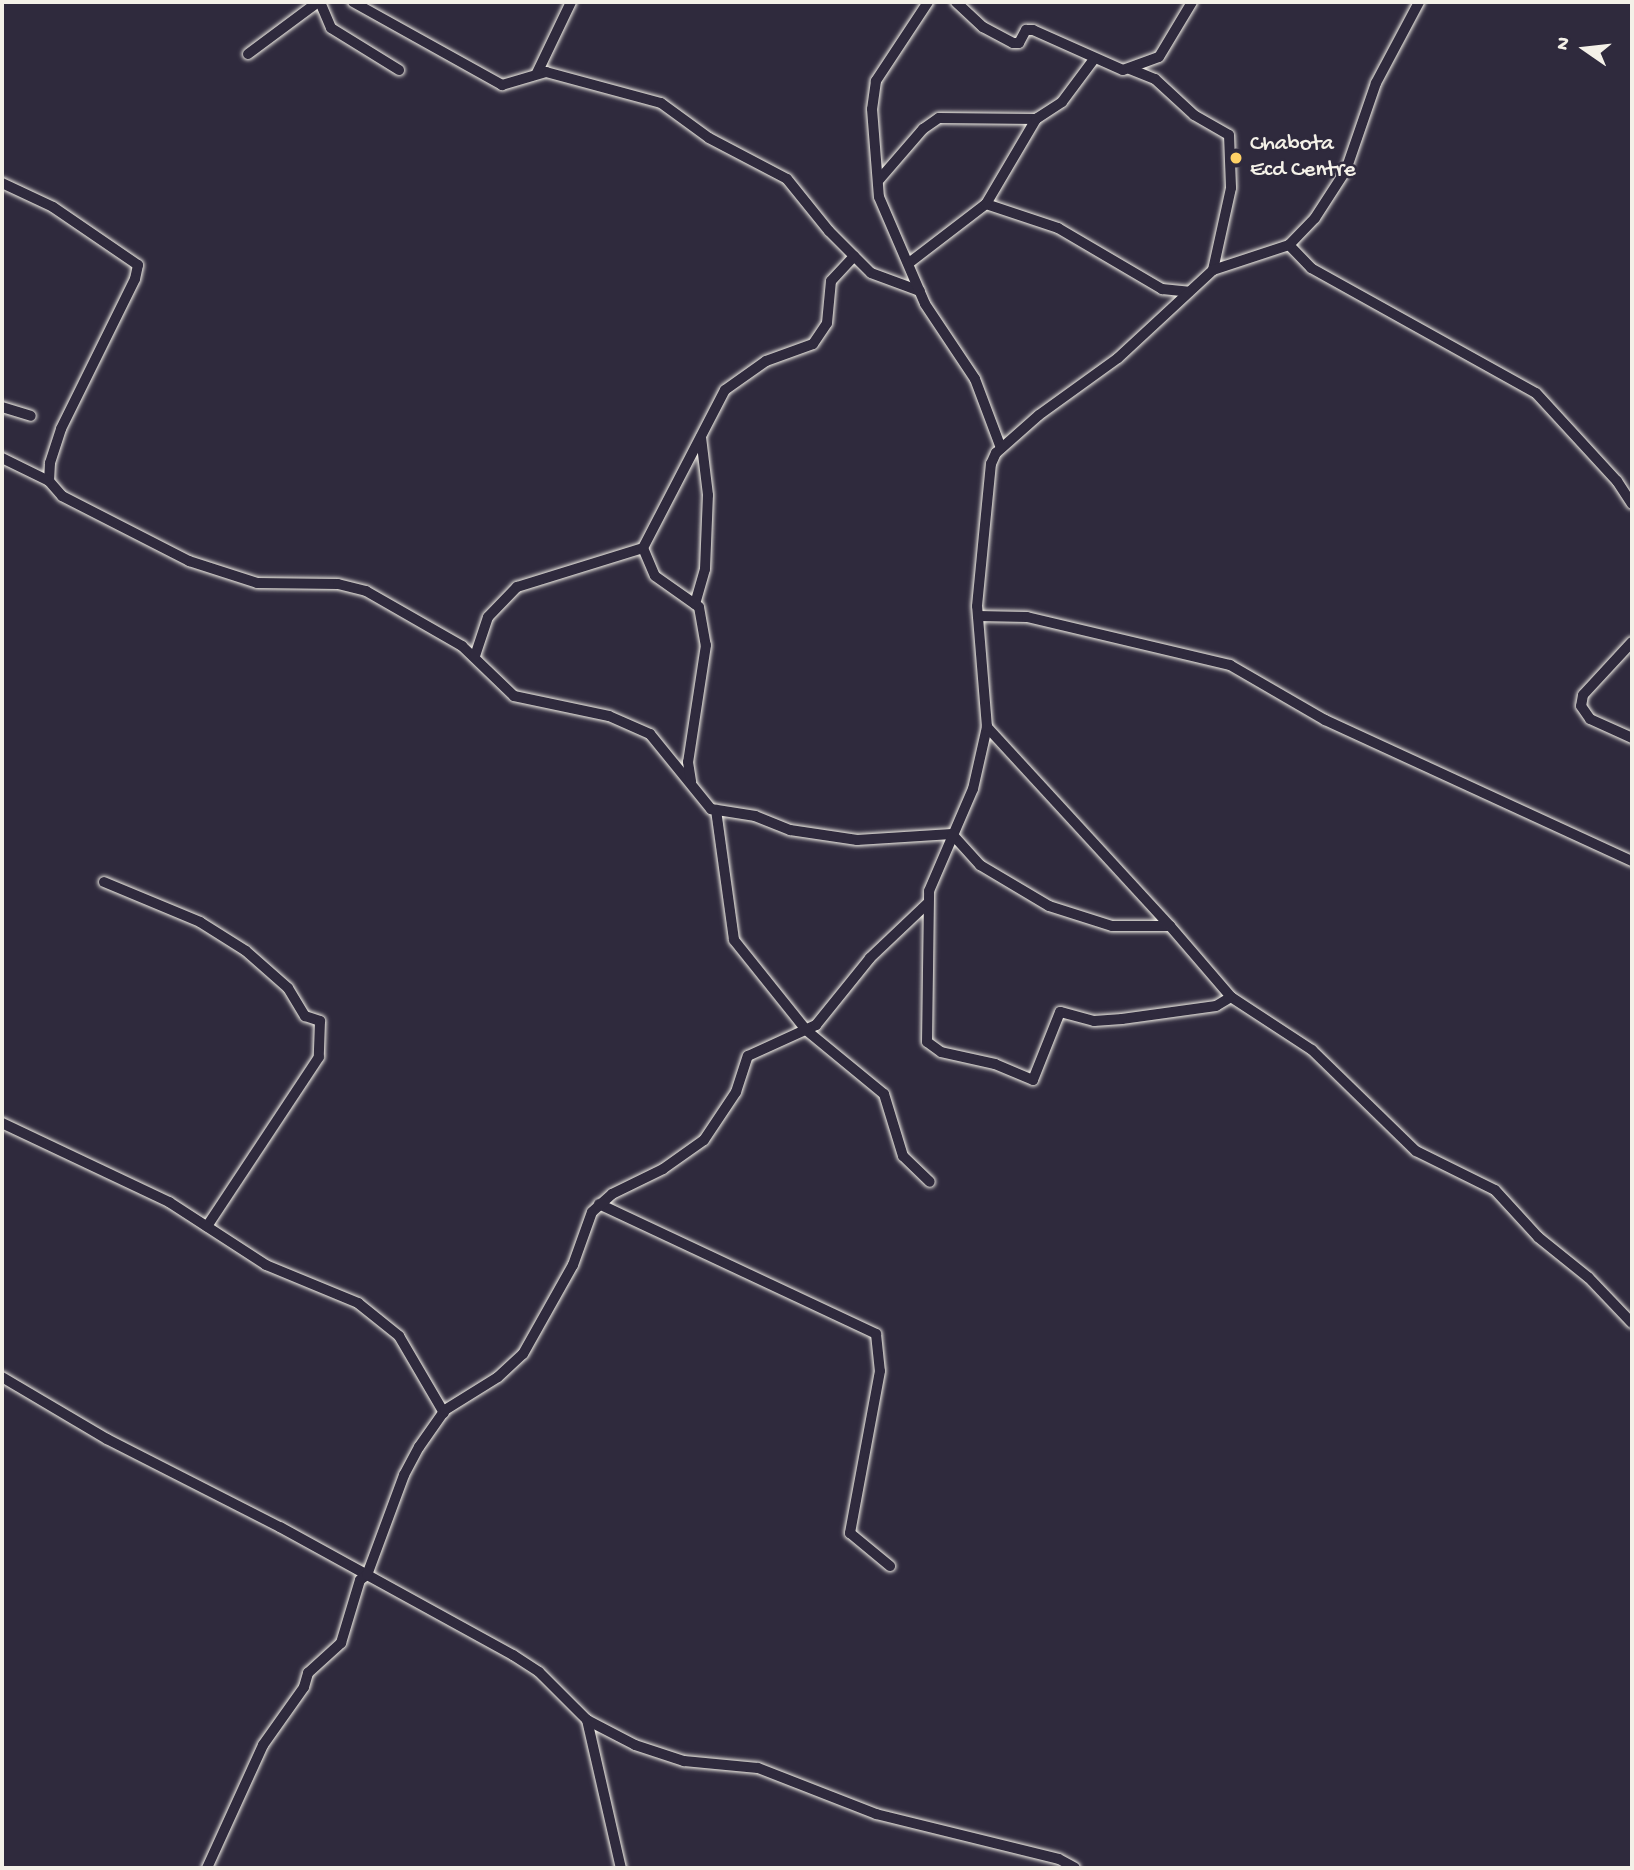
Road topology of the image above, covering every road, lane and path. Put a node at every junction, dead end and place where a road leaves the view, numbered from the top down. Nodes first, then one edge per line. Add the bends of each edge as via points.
1 (319, 2) edge
2 (354, 2) edge
3 (571, 2) edge
4 (928, 2) edge
5 (956, 2) edge
6 (1192, 2) edge
7 (1419, 2) edge
8 (248, 54) dead end
9 (1094, 59) junction
10 (1130, 69) junction
11 (399, 70) dead end
12 (537, 73) junction
13 (1036, 119) junction
14 (878, 181) junction
15 (2, 183) edge
16 (986, 204) junction
17 (1289, 245) junction
18 (854, 256) junction
19 (909, 263) junction
20 (1213, 270) junction
21 (920, 291) junction
22 (1190, 292) junction
23 (2, 407) edge
24 (31, 416) dead end
25 (701, 435) junction
26 (1001, 448) junction
27 (2, 458) edge
28 (50, 481) junction
29 (1632, 504) edge
30 (643, 548) junction
31 (695, 604) junction
32 (978, 616) junction
33 (1632, 642) edge
34 (475, 656) junction
35 (987, 727) junction
36 (1632, 738) edge
37 (691, 786) junction
38 (716, 810) junction
39 (952, 834) junction
40 (1632, 861) edge
41 (104, 883) dead end
42 (927, 904) junction
43 (1170, 926) junction
44 (1231, 997) junction
45 (806, 1030) junction
46 (2, 1123) edge
47 (930, 1182) dead end
48 (599, 1204) junction
49 (207, 1226) junction
50 (1632, 1324) edge
51 (2, 1377) edge
52 (444, 1413) junction
53 (890, 1566) dead end
54 (367, 1575) junction
55 (587, 1720) junction
56 (207, 1868) edge
57 (621, 1868) edge
58 (1075, 1868) edge

1 - 8 street
1 - 11 street via 331,29
2 - 12 street via 502,85
3 - 12 street
4 - 14 street via 876,81 872,109
5 - 9 street via 982,27 1013,43 1032,30
6 - 10 street via 1159,57
7 - 17 street via 1376,83 1331,200
9 - 10 street via 1115,69
9 - 13 street via 1062,102
10 - 20 street via 1155,79 1194,115 1228,135 1231,188
12 - 18 street via 557,73 661,103 709,138 788,179
13 - 14 street via 939,118 923,129
13 - 16 street
14 - 19 street via 883,213
15 - 28 street via 52,207 138,265 61,429 50,463
16 - 19 street
16 - 22 street via 1058,228 1162,289
17 - 20 street
17 - 29 street via 1311,268 1536,393 1617,481
18 - 21 street via 880,278
18 - 25 street via 831,281 821,335 813,344 766,361 736,380 718,400
19 - 21 street
20 - 22 street
21 - 26 street via 969,368
22 - 26 street via 1118,358
23 - 24 street
25 - 30 street
25 - 31 street via 708,495 705,569
26 - 32 street via 991,464
27 - 28 street
28 - 34 street via 62,496 189,561 267,584 353,586 434,628
30 - 31 street via 655,576
30 - 34 street via 517,587 488,617
31 - 37 street via 706,645 688,762
32 - 35 street
32 - 40 street via 1027,617 1230,665 1325,720
33 - 36 street via 1583,695 1581,706 1590,719
34 - 37 street via 514,696 609,716 650,734
35 - 39 street via 973,789
35 - 43 street
37 - 38 street
38 - 39 street via 755,816 790,830 867,841
38 - 45 street via 734,940
39 - 42 street
39 - 43 street via 980,865 1049,906 1112,926
41 - 49 street via 200,922 288,988 305,1016 320,1021 319,1057
42 - 44 street via 930,972 925,1034 941,1052 995,1064 1033,1080 1060,1012 1094,1021 1122,1019 1216,1006
42 - 45 street via 870,958 816,1025
43 - 44 street
44 - 50 street via 1312,1050 1416,1151 1495,1190 1538,1237 1589,1278
45 - 47 street via 884,1094 903,1156
45 - 48 street via 748,1056 736,1092 704,1140
46 - 49 street via 49,1148 98,1165
48 - 52 street via 573,1265 523,1354
48 - 53 street via 876,1334 880,1371 850,1533
49 - 52 street via 243,1254 358,1303 383,1321 414,1358
51 - 54 street via 107,1439
52 - 54 street via 404,1475
54 - 55 street via 539,1672
54 - 56 street via 360,1580 341,1643 308,1673 304,1687 263,1745
55 - 57 street
55 - 58 street via 668,1758 758,1768 876,1814 1059,1859

